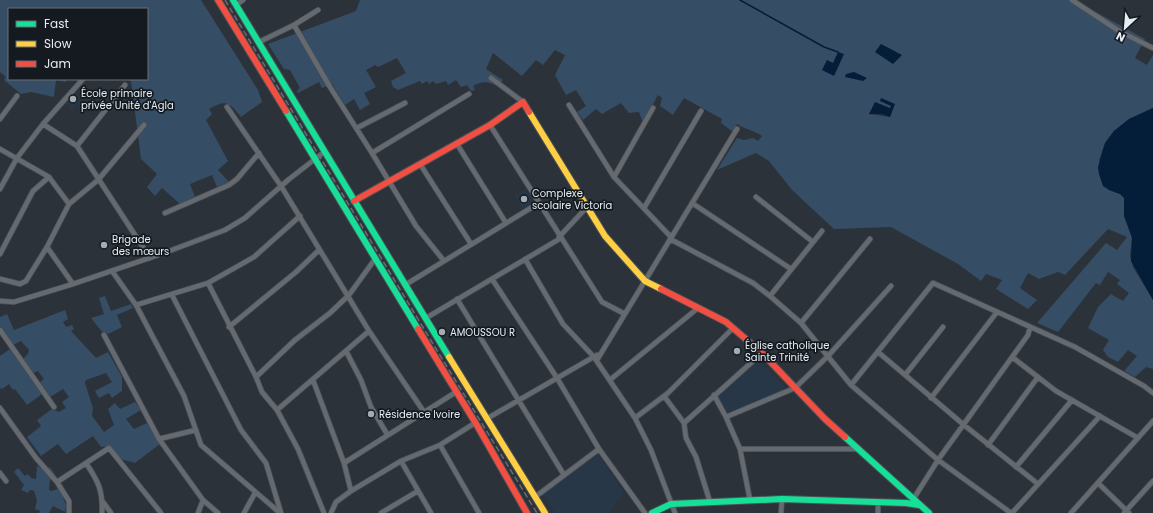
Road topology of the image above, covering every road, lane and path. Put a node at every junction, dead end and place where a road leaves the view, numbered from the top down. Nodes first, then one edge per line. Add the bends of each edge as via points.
1 (218, 0) edge
2 (242, 0) edge
3 (1072, 0) edge
4 (234, 2) edge
5 (318, 10) dead end
6 (294, 25) junction
7 (258, 42) junction
8 (1153, 48) edge
9 (490, 78) dead end
10 (82, 80) edge
11 (125, 85) dead end
12 (286, 89) junction
13 (469, 94) dead end
14 (276, 95) junction
15 (17, 96) dead end
16 (405, 102) dead end
17 (523, 102) junction
18 (569, 105) dead end
19 (227, 107) dead end
20 (653, 108) dead end
21 (701, 111) dead end
22 (0, 119) edge
23 (43, 124) junction
24 (144, 125) dead end
25 (490, 125) junction
26 (357, 128) junction
27 (737, 129) dead end
28 (457, 144) junction
29 (77, 146) junction
30 (0, 149) edge
31 (324, 152) junction
32 (259, 153) junction
33 (372, 153) junction
34 (18, 158) junction
35 (314, 158) junction
36 (420, 164) junction
37 (49, 177) junction
38 (614, 177) junction
39 (98, 180) junction
40 (390, 182) junction
41 (281, 186) junction
42 (0, 189) edge
43 (756, 197) dead end
44 (354, 201) junction
45 (539, 202) junction
46 (692, 203) junction
47 (69, 204) junction
48 (587, 207) junction
49 (358, 208) junction
50 (644, 208) junction
51 (165, 213) dead end
52 (348, 214) junction
53 (300, 216) junction
54 (506, 223) junction
55 (822, 231) dead end
56 (561, 237) junction
57 (671, 238) junction
58 (870, 239) dead end
59 (813, 242) junction
60 (471, 244) junction
61 (47, 247) junction
62 (319, 250) junction
63 (0, 254) edge
64 (150, 258) junction
65 (375, 259) junction
66 (525, 259) junction
67 (444, 261) junction
68 (791, 269) junction
69 (112, 271) junction
70 (0, 279) edge
71 (492, 279) junction
72 (645, 281) junction
73 (208, 283) junction
74 (73, 284) junction
75 (405, 285) junction
76 (891, 286) dead end
77 (172, 295) junction
78 (349, 295) junction
79 (770, 296) junction
80 (457, 299) junction
81 (0, 301) edge
82 (136, 305) junction
83 (698, 308) junction
84 (997, 312) junction
85 (625, 314) junction
86 (426, 318) junction
87 (801, 323) junction
88 (229, 327) junction
89 (943, 327) dead end
90 (1030, 327) junction
91 (733, 328) junction
92 (0, 330) edge
93 (369, 330) junction
94 (104, 335) dead end
95 (444, 347) junction
96 (346, 351) junction
97 (878, 352) junction
98 (762, 353) junction
99 (433, 355) junction
100 (828, 356) junction
101 (1012, 357) junction
102 (596, 358) junction
103 (905, 375) junction
104 (256, 377) junction
105 (1038, 377) junction
106 (557, 378) junction
107 (314, 380) junction
108 (611, 380) junction
109 (851, 385) junction
110 (795, 388) junction
111 (456, 392) junction
112 (1153, 393) edge
113 (714, 395) junction
114 (664, 396) junction
115 (931, 398) junction
116 (1072, 400) junction
117 (518, 401) junction
118 (54, 407) dead end
119 (0, 408) edge
120 (276, 410) junction
121 (424, 412) junction
122 (1100, 416) junction
123 (726, 417) junction
124 (488, 418) junction
125 (635, 418) junction
126 (1153, 421) edge
127 (475, 423) junction
128 (684, 423) junction
129 (964, 425) junction
130 (196, 430) junction
131 (387, 434) junction
132 (1138, 438) junction
133 (159, 439) junction
134 (440, 445) junction
135 (988, 445) junction
136 (599, 449) junction
137 (740, 449) junction
138 (859, 449) junction
139 (938, 460) junction
140 (401, 461) junction
141 (86, 463) junction
142 (344, 463) junction
143 (1016, 467) junction
144 (0, 473) edge
145 (564, 475) junction
146 (6, 481) dead end
147 (1153, 481) edge
148 (56, 482) junction
149 (1098, 483) junction
150 (1038, 484) junction
151 (418, 490) junction
152 (351, 491) junction
153 (255, 493) junction
154 (535, 497) junction
155 (914, 498) junction
156 (782, 499) junction
157 (203, 500) junction
158 (750, 500) junction
159 (102, 502) junction
160 (710, 502) junction
161 (878, 503) junction
162 (671, 504) junction
163 (919, 505) junction
164 (1127, 512) edge
165 (69, 513) edge
166 (102, 513) edge
167 (111, 513) edge
168 (161, 513) edge
169 (198, 513) edge
170 (218, 513) edge
171 (244, 513) edge
172 (280, 513) edge
173 (324, 513) edge
174 (331, 513) edge
175 (381, 513) edge
176 (431, 513) edge
177 (479, 513) edge
178 (527, 513) edge
179 (545, 513) edge
180 (645, 513) edge
181 (652, 513) edge
182 (675, 513) edge
183 (781, 513) edge
184 (878, 513) edge
185 (929, 513) edge
186 (1011, 513) edge
187 (1071, 513) edge

1 - 14 main road
2 - 4 street
3 - 8 street via 1119,31
4 - 7 main road
5 - 6 street
6 - 7 street
6 - 26 street
7 - 12 main road
9 - 17 street
10 - 23 street
11 - 29 street
12 - 14 main road
12 - 31 main road
13 - 33 street
14 - 35 main road
15 - 22 street
16 - 26 street
17 - 25 main road
17 - 48 main road
18 - 38 street
19 - 32 street
20 - 38 street
21 - 50 street
23 - 29 street
23 - 34 street
24 - 39 street
25 - 28 main road
25 - 45 street
26 - 33 street
27 - 46 street
28 - 36 main road
28 - 54 street
29 - 39 street
30 - 34 street
31 - 35 street
31 - 44 main road
32 - 41 street
32 - 51 street via 229,185
33 - 40 street
34 - 37 street
34 - 42 street
35 - 41 street
35 - 52 main road
36 - 40 main road
36 - 60 street
37 - 47 street
37 - 63 street via 32,191
38 - 50 street
39 - 47 street
39 - 64 street
40 - 44 main road
40 - 67 street via 416,226
41 - 53 street
41 - 64 street via 245,218 225,230
43 - 59 street
44 - 49 main road
45 - 54 street
45 - 56 street
46 - 57 street
46 - 68 street
47 - 61 street
48 - 56 street
48 - 72 main road via 605,236
49 - 52 main road
49 - 75 main road
50 - 57 street
52 - 65 main road
53 - 62 street
53 - 73 street via 254,257
54 - 60 street
55 - 59 street
56 - 66 street
56 - 85 street via 602,302
57 - 72 street
57 - 79 street via 753,283
58 - 87 street
59 - 68 street
60 - 67 street
61 - 70 street via 23,283
61 - 74 street
62 - 78 street
62 - 88 street
64 - 69 street
65 - 78 street
65 - 99 main road
66 - 71 street
66 - 102 street via 563,324
67 - 75 street
68 - 79 street
69 - 74 street
69 - 82 street
71 - 80 street
71 - 106 street
72 - 83 main road
72 - 85 street
73 - 77 street
73 - 88 street
74 - 81 street via 14,302
75 - 86 main road
76 - 100 street
77 - 82 street
77 - 172 street via 240,430 266,463
78 - 93 street
78 - 104 street
79 - 87 street
80 - 86 street
80 - 117 street
82 - 130 street via 184,396
83 - 91 main road
83 - 108 street
84 - 90 street
84 - 97 street via 933,284
84 - 115 street
85 - 102 street via 602,353
86 - 95 main road
87 - 100 street
88 - 104 street
89 - 103 street
90 - 101 street via 1028,335
90 - 112 street via 1075,347
91 - 98 main road
91 - 114 street
92 - 118 street
93 - 96 street
93 - 121 street
94 - 133 street
95 - 99 main road
95 - 124 main road
96 - 107 street
96 - 131 street via 371,407
97 - 103 street
97 - 109 street
98 - 110 main road
98 - 113 street
99 - 111 main road
100 - 109 street
100 - 110 street
101 - 105 street
101 - 129 street
102 - 106 street
102 - 108 street
103 - 115 street
104 - 120 street via 262,392
105 - 116 street
105 - 135 street
106 - 117 street
106 - 136 street
107 - 120 street
107 - 142 street
108 - 125 street
109 - 139 street
110 - 123 street
110 - 138 main road
111 - 121 street
111 - 127 main road
113 - 123 street
113 - 128 street
114 - 125 street
114 - 128 street
115 - 129 street
116 - 122 street
116 - 143 street
117 - 124 street
117 - 145 street
119 - 148 street
120 - 173 street via 298,449
121 - 131 street
122 - 132 street
122 - 150 street
123 - 137 street
124 - 154 main road
125 - 162 street via 651,450
126 - 132 street
127 - 134 street
127 - 178 main road
128 - 160 street via 686,438 696,457
129 - 135 street
129 - 139 street
130 - 133 street
130 - 153 street via 201,445
131 - 142 street
132 - 149 street
133 - 157 street
134 - 140 street
134 - 177 street
135 - 143 street
136 - 145 street
136 - 180 street
137 - 138 street
137 - 158 street
138 - 155 main road
139 - 155 street
139 - 186 street
140 - 151 street
140 - 152 street
141 - 148 street
141 - 159 street via 99,482
141 - 168 street via 108,448
142 - 152 street
143 - 150 street
144 - 146 street
145 - 154 street
147 - 164 street
148 - 165 street via 69,501
149 - 164 street
149 - 187 street
150 - 186 street
151 - 175 street
151 - 176 street
152 - 174 street via 336,502
153 - 171 street
153 - 172 street
154 - 179 main road
155 - 163 main road
156 - 158 main road
156 - 161 main road
156 - 183 street
157 - 169 street
157 - 170 street
158 - 160 main road
159 - 166 street
159 - 167 street
160 - 162 main road
161 - 163 main road
161 - 184 street
162 - 181 main road
162 - 182 street
163 - 185 main road

